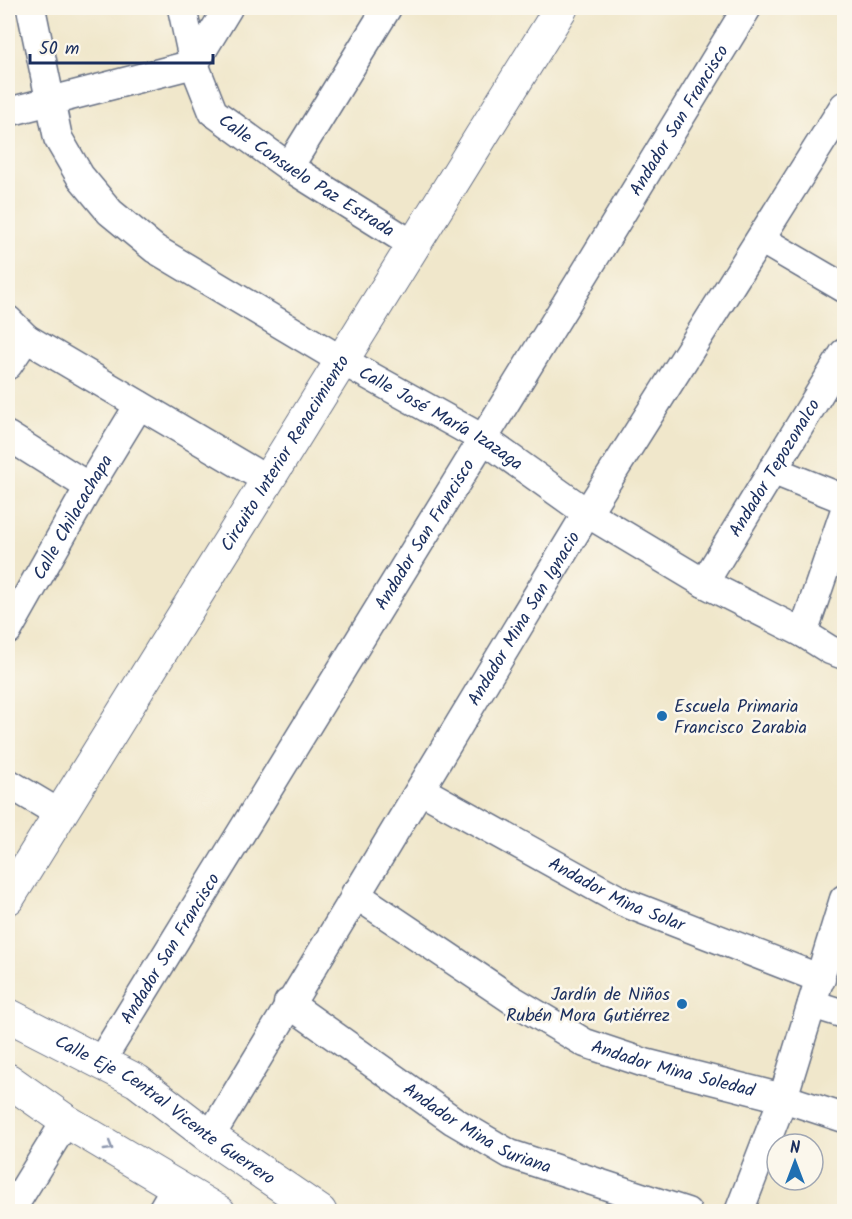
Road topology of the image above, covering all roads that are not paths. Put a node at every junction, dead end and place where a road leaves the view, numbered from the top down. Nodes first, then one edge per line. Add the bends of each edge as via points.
1 (31, 8) edge
2 (182, 8) edge
3 (228, 8) edge
4 (387, 8) edge
5 (561, 8) edge
6 (747, 8) edge
7 (194, 64) junction
8 (50, 102) junction
9 (844, 106) edge
10 (8, 112) edge
11 (289, 167) junction
12 (762, 240) junction
13 (415, 246) junction
14 (844, 288) edge
15 (17, 329) edge
16 (844, 353) edge
17 (341, 360) junction
18 (8, 365) edge
19 (139, 405) junction
20 (8, 436) edge
21 (485, 440) junction
22 (772, 470) junction
23 (267, 480) junction
24 (88, 488) junction
25 (844, 499) edge
26 (587, 513) junction
27 (844, 513) edge
28 (704, 583) junction
29 (8, 627) edge
30 (803, 633) junction
31 (844, 655) edge
32 (8, 783) edge
33 (421, 790) junction
34 (60, 814) junction
35 (355, 894) junction
36 (8, 898) edge
37 (844, 899) edge
38 (816, 991) junction
39 (288, 1003) junction
40 (844, 1014) edge
41 (8, 1015) edge
42 (101, 1061) junction
43 (8, 1080) edge
44 (783, 1098) junction
45 (844, 1118) edge
46 (66, 1121) junction
47 (210, 1137) junction
48 (168, 1200) edge
49 (10, 1212) edge
50 (219, 1212) edge
51 (320, 1212) edge
52 (687, 1212) edge
53 (739, 1212) edge

1 - 8 street, Calle José María Izazaga
2 - 7 street, Calle Consuelo Paz Estrada
3 - 7 street
4 - 11 street
5 - 13 main road, Circuito Interior Renacimiento
6 - 21 street, Andador San Francisco
7 - 8 street
7 - 11 street, Calle Consuelo Paz Estrada via 213,112
8 - 10 street
8 - 17 street, Calle José María Izazaga via 58,138 80,176 110,212 155,249
9 - 12 street, Andador Mina San Ignacio
11 - 13 street, Calle Consuelo Paz Estrada
12 - 14 street
12 - 26 street, Andador Mina San Ignacio
13 - 17 main road, Circuito Interior Renacimiento
15 - 18 street
15 - 19 street
16 - 22 street, Andador Tepozonalco
17 - 21 street, Calle José María Izazaga
17 - 23 main road, Circuito Interior Renacimiento
19 - 23 street
19 - 24 street, Calle Chilacachapa
20 - 24 street
21 - 26 street, Calle José María Izazaga
21 - 42 street, Andador San Francisco
22 - 25 street
22 - 28 street, Andador Tepozonalco
23 - 34 main road, Circuito Interior Renacimiento
24 - 29 street, Calle Chilacachapa
26 - 28 street, Calle José María Izazaga
26 - 33 street, Andador Mina San Ignacio
27 - 30 street
28 - 30 street, Calle José María Izazaga
30 - 31 street, Calle José María Izazaga
32 - 34 street
33 - 35 street, Andador Mina San Ignacio
33 - 38 street, Andador Mina Solar via 623,902
34 - 36 main road, Circuito Interior Renacimiento
35 - 39 street, Andador Mina San Ignacio
35 - 44 street, Andador Mina Soledad via 511,999 585,1043 645,1063
37 - 38 street
38 - 40 street, Andador Mina Solar
38 - 44 street
39 - 47 street, Andador Mina San Ignacio
39 - 52 street, Andador Mina Suriana via 454,1121 510,1154
41 - 42 main road, Calle Eje Central Vicente Guerrero
42 - 47 main road, Calle Eje Central Vicente Guerrero via 137,1081
43 - 46 main road
44 - 45 street, Andador Mina Soledad
44 - 53 street
46 -> 48 main road
46 - 49 street
47 - 51 main road, Calle Eje Central Vicente Guerrero
48 - 50 main road

